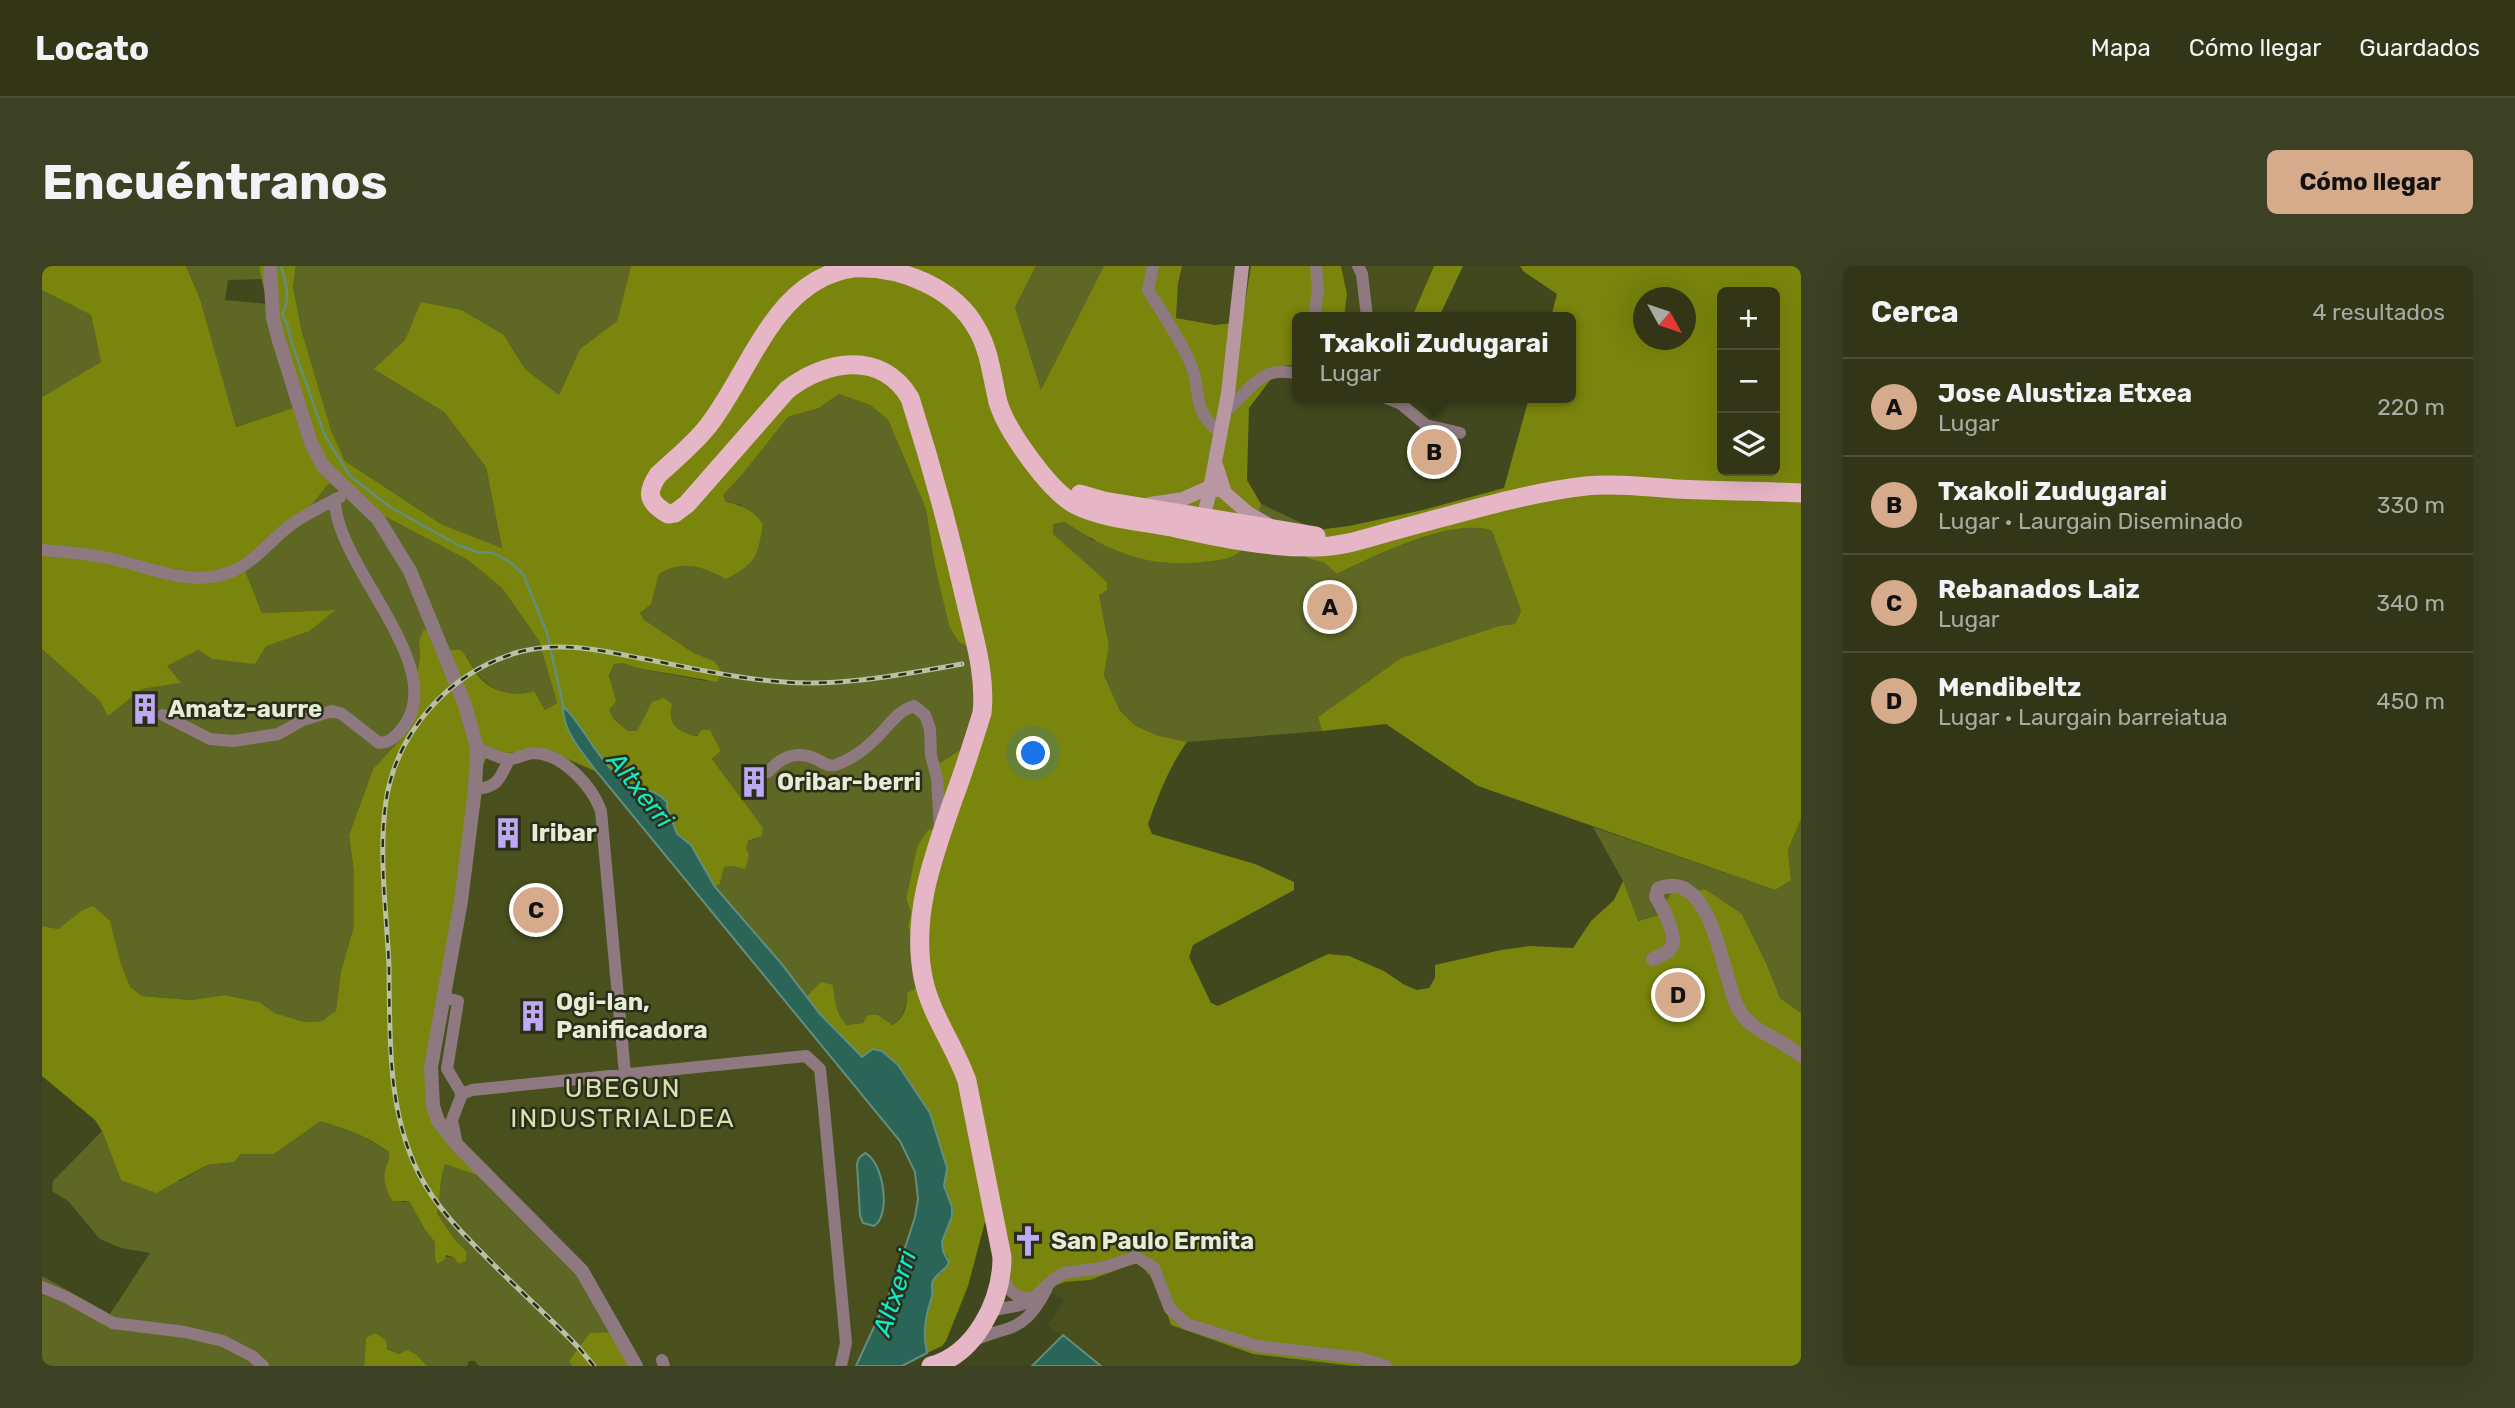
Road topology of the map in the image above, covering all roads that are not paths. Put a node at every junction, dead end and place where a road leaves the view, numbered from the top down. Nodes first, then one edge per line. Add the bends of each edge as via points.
1 (270, 266) edge
2 (1153, 266) edge
3 (1242, 266) edge
4 (1316, 266) edge
5 (1358, 266) edge
6 (1315, 312) edge
7 (1366, 312) edge
8 (1292, 373) edge
9 (1398, 403) edge
10 (1223, 413) junction
11 (1219, 432) junction
12 (1460, 433) dead end
13 (1214, 456) junction
14 (1206, 489) junction
15 (349, 491) junction
16 (1224, 493) junction
17 (1801, 493) edge
18 (335, 499) junction
19 (1136, 512) junction
20 (1200, 516) junction
21 (1278, 538) junction
22 (42, 550) edge
23 (163, 715) dead end
24 (477, 748) junction
25 (509, 760) junction
26 (768, 772) dead end
27 (475, 789) junction
28 (940, 836) junction
29 (1653, 959) dead end
30 (445, 998) junction
31 (1801, 1056) edge
32 (625, 1074) junction
33 (462, 1094) junction
34 (457, 1145) junction
35 (998, 1264) junction
36 (42, 1287) edge
37 (1034, 1304) junction
38 (988, 1313) junction
39 (964, 1339) junction
40 (263, 1366) edge
41 (636, 1366) edge
42 (841, 1366) edge
43 (925, 1366) edge
44 (932, 1366) edge
45 (1386, 1366) edge

1 - 15 street via 279,341 308,436 323,466
2 - 11 street via 1148,290 1189,360 1204,419
3 - 10 main road
4 - 6 street
5 - 7 street
8 - 10 street via 1273,371 1264,376
9 - 12 street via 1426,425
10 - 11 main road
11 - 13 main road
13 - 14 main road
13 - 16 main road
14 - 16 main road
14 - 19 main road
14 - 20 main road via 1197,508
15 - 18 street
15 - 24 street via 378,519 410,571 465,705
16 - 21 main road
17 - 21 highway via 1590,486 1397,530
18 - 22 street via 290,525 246,564 211,576 182,577 98,557
18 - 23 street via 346,538 409,661 414,694 408,722 392,739 379,743 332,711 278,734 234,741 210,739
19 - 20 highway via 1185,524
19 - 21 highway
19 - 28 highway via 1100,514 1059,493 1007,425 978,330 965,312 936,288 898,269 853,268 818,279 786,305 752,351 708,426 659,475 651,489 653,503 668,514 687,504 780,397 816,371 857,365 880,370 901,383 911,398 932,469 983,689 982,713
20 - 21 highway via 1213,528
24 - 25 street
24 - 27 street
25 - 27 street via 498,783
25 - 32 street via 546,756 564,765 596,797 601,811
26 - 28 street via 781,758 793,755 836,765 863,750 899,713 914,706 925,715 930,729
27 - 30 street
28 - 35 highway via 923,897 923,979 967,1081
29 - 31 street via 1673,945 1656,897 1658,889 1676,886 1702,903 1737,1007 1747,1021
30 - 33 street via 458,1001 447,1069
30 - 34 street via 430,1086 438,1121
32 - 33 street
32 - 42 street via 806,1056 818,1065 846,1342
33 - 34 street via 453,1119
34 - 41 street via 582,1271
35 - 37 street via 1009,1289
35 - 38 highway
35 - 39 highway
36 - 40 street via 113,1323 223,1341
37 - 38 street via 1005,1325 991,1320
37 - 39 street via 1018,1325
37 - 45 street via 1064,1273 1137,1257 1154,1268 1170,1309 1187,1324 1257,1346 1360,1357
38 - 39 highway via 981,1326
39 - 43 highway
39 - 44 highway via 944,1362

